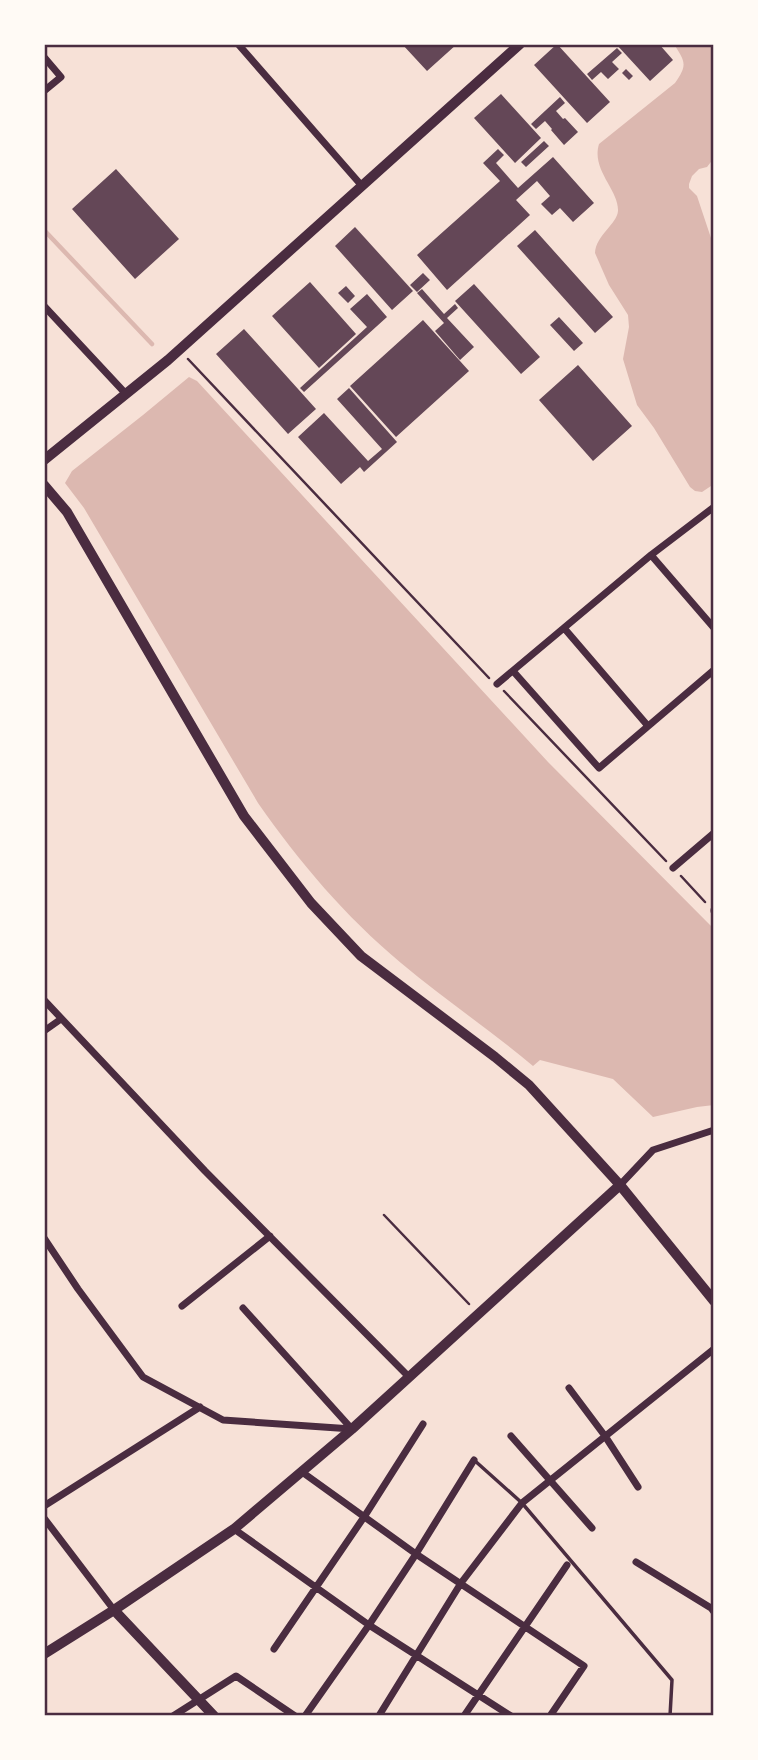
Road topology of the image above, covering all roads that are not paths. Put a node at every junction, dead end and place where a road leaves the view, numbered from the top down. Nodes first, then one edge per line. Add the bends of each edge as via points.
1 (237, 44) edge
2 (520, 44) edge
3 (44, 57) edge
4 (44, 91) edge
5 (362, 186) junction
6 (44, 306) edge
7 (126, 394) junction
8 (44, 460) edge
9 (44, 485) edge
10 (714, 507) edge
11 (651, 555) junction
12 (564, 628) junction
13 (714, 628) edge
14 (714, 670) edge
15 (513, 671) junction
16 (497, 684) road end
17 (648, 726) junction
18 (714, 833) edge
19 (673, 868) road end
20 (44, 1000) edge
21 (61, 1019) junction
22 (44, 1031) edge
23 (714, 1130) edge
24 (620, 1185) junction
25 (270, 1236) junction
26 (44, 1238) edge
27 (714, 1301) edge
28 (183, 1306) dead end
29 (243, 1308) dead end
30 (714, 1349) edge
31 (409, 1377) junction
32 (569, 1388) dead end
33 (200, 1407) junction
34 (423, 1424) dead end
35 (352, 1429) junction
36 (511, 1436) dead end
37 (605, 1436) junction
38 (474, 1460) joint
39 (302, 1472) junction
40 (550, 1480) junction
41 (638, 1487) dead end
42 (522, 1503) junction
43 (44, 1506) edge
44 (365, 1517) junction
45 (44, 1518) edge
46 (592, 1528) dead end
47 (234, 1529) junction
48 (416, 1554) junction
49 (636, 1562) dead end
50 (566, 1564) dead end
51 (461, 1583) junction
52 (317, 1588) junction
53 (114, 1610) junction
54 (714, 1612) edge
55 (369, 1625) junction
56 (526, 1627) junction
57 (274, 1649) dead end
58 (44, 1654) edge
59 (417, 1656) junction
60 (478, 1695) junction
61 (199, 1699) junction
62 (380, 1714) dead end
63 (173, 1716) edge
64 (214, 1716) edge
65 (295, 1716) edge
66 (304, 1716) edge
67 (464, 1716) edge
68 (511, 1716) edge
69 (550, 1716) edge
70 (670, 1716) edge

1 - 5 street
2 - 5 street
3 - 4 street via 61,77
5 - 7 street
6 - 7 street
7 - 8 street
9 - 24 street via 67,512 244,816 311,903 361,957 529,1085
10 - 11 street
11 - 12 street
11 - 13 street
12 - 15 street
12 - 17 street
14 - 17 street
15 - 16 street
15 - 17 street via 599,768
18 - 19 street
20 - 21 street
21 - 22 street
21 - 25 street
23 - 24 street via 653,1150
24 - 27 street
24 - 31 street
25 - 28 street
25 - 31 street
26 - 33 street via 143,1377
29 - 35 street
30 - 37 street
31 - 35 street
32 - 37 street
33 - 35 street via 223,1420
33 - 43 street
34 - 44 street
35 - 39 street
36 - 40 street
37 - 40 street
37 - 41 street
38 - 42 lane
38 - 48 street
39 - 44 street
39 - 47 street
40 - 42 street
40 - 46 street
42 - 51 street
42 - 70 lane via 672,1680
44 - 48 street
44 - 52 street
45 - 53 street
47 - 52 street
47 - 53 street
48 - 51 street
48 - 55 street
49 - 54 street
50 - 56 street
51 - 56 street
51 - 59 street
52 - 55 street
52 - 57 street
53 - 58 street
53 - 61 street
55 - 59 street
55 - 66 street
56 - 60 street
56 - 69 street via 584,1666
59 - 60 street
59 - 62 street
60 - 67 street
60 - 68 street
61 - 63 street
61 - 64 street
61 - 65 street via 236,1676

